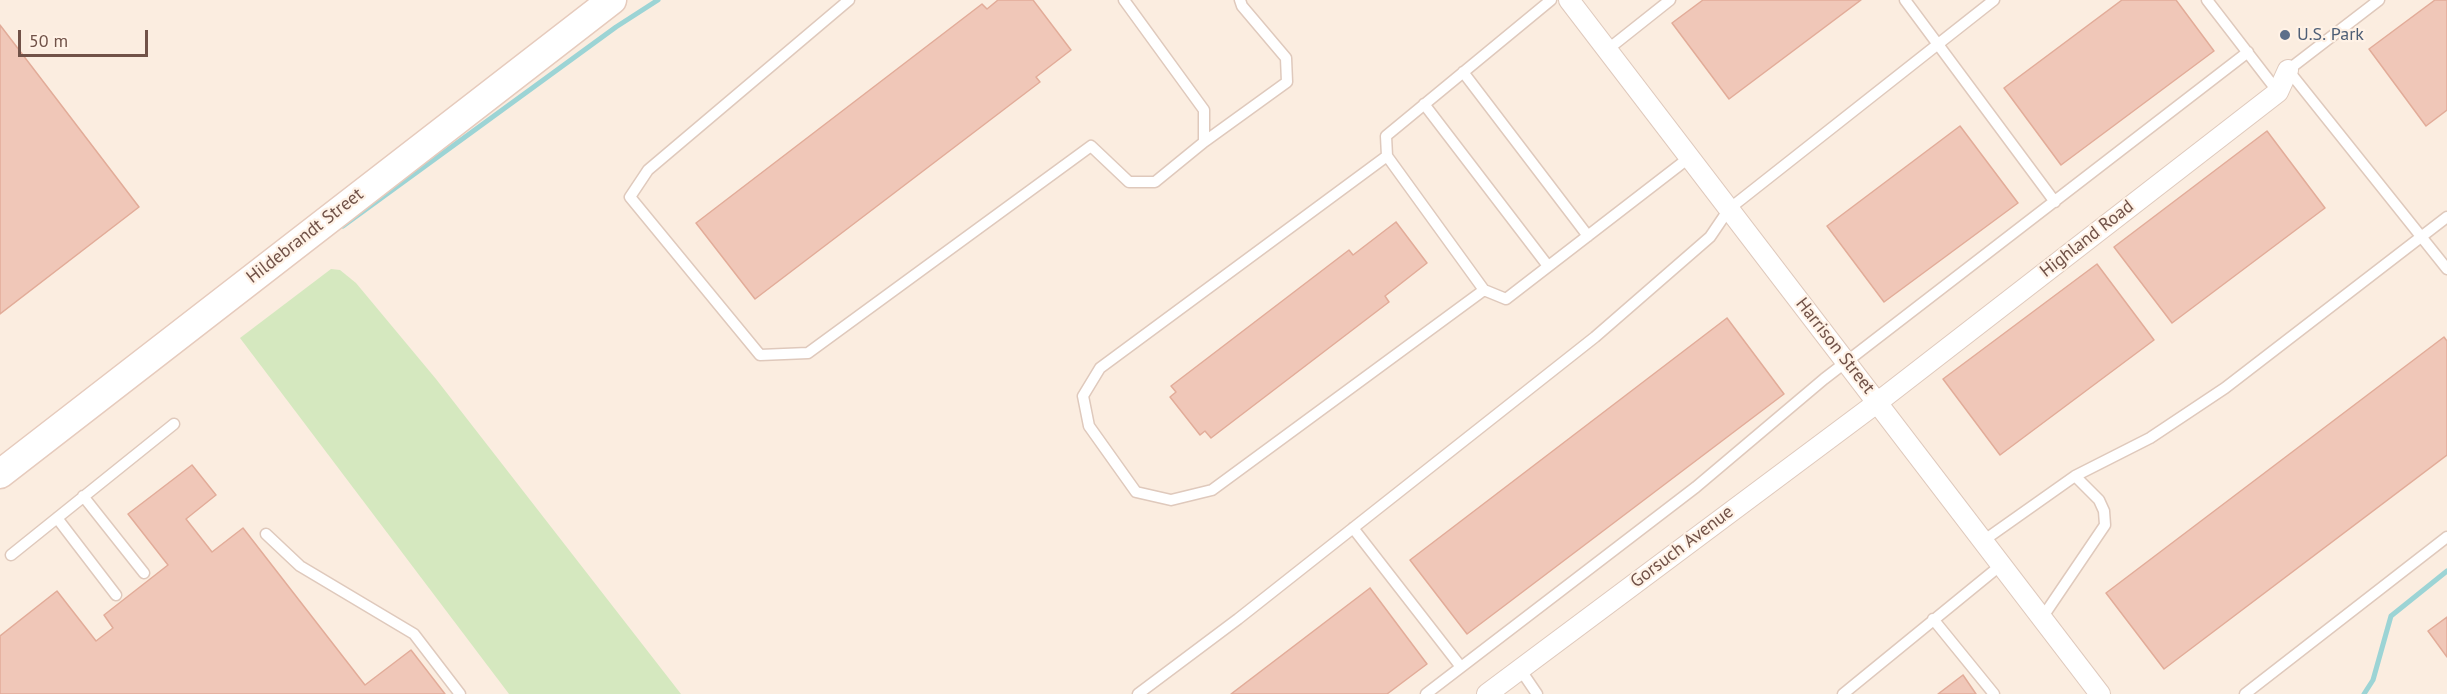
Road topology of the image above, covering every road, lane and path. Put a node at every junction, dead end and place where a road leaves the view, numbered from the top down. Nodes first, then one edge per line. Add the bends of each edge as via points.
1 (612, 0) edge
2 (849, 0) edge
3 (1124, 0) edge
4 (1240, 0) edge
5 (1551, 0) edge
6 (1569, 0) edge
7 (1670, 0) edge
8 (1905, 0) edge
9 (1994, 0) edge
10 (2207, 0) edge
11 (2379, 0) edge
12 (1939, 44) junction
13 (1607, 50) junction
14 (2248, 52) junction
15 (2288, 70) junction
16 (1463, 72) junction
17 (2278, 92) junction
18 (1424, 104) junction
19 (1204, 142) junction
20 (1387, 156) junction
21 (1690, 157) junction
22 (2055, 202) junction
23 (1729, 209) junction
24 (2447, 217) edge
25 (1588, 236) junction
26 (2422, 237) junction
27 (1548, 266) junction
28 (2447, 269) edge
29 (1484, 290) junction
30 (1846, 361) junction
31 (1878, 402) junction
32 (174, 424) dead end
33 (0, 474) edge
34 (2075, 476) junction
35 (83, 496) junction
36 (57, 518) junction
37 (1353, 528) junction
38 (266, 534) dead end
39 (2447, 537) edge
40 (1983, 541) junction
41 (11, 555) dead end
42 (2001, 565) junction
43 (144, 573) dead end
44 (116, 595) dead end
45 (2042, 618) junction
46 (1933, 619) junction
47 (1461, 667) junction
48 (1520, 669) junction
49 (460, 694) edge
50 (1138, 694) edge
51 (1426, 694) edge
52 (1487, 694) edge
53 (1537, 694) edge
54 (1843, 694) edge
55 (1994, 694) edge
56 (2100, 694) edge
57 (2245, 694) edge

1 - 33 street, Hildebrandt Street
2 - 19 lane via 648,170 630,197 760,355 808,353 1091,146 1130,182 1155,182
3 - 19 lane via 1204,110
4 - 19 lane via 1286,58 1287,82
5 - 16 lane
6 - 13 street, Harrison Street
7 - 13 lane
8 - 12 lane
9 - 12 lane
10 - 14 lane
11 - 15 lane
12 - 22 lane
12 - 23 lane
13 - 21 street, Harrison Street
14 - 17 lane
14 - 22 lane
15 - 17 street, Highland Road
15 - 26 lane
16 - 18 lane
16 - 25 lane
17 - 31 street, Highland Road
18 - 20 lane via 1386,136
18 - 27 lane
20 - 29 lane
20 - 29 lane via 1100,368 1083,396 1089,426 1136,492 1171,500 1212,490
21 - 23 street, Harrison Street
21 - 25 lane
22 - 30 lane
23 - 30 street, Harrison Street
23 - 37 lane via 1710,237 1595,337
24 - 26 lane
25 - 27 lane
26 - 28 lane
26 - 34 lane via 2225,388 2150,438
27 - 29 lane via 1506,299
30 - 31 street, Harrison Street
30 - 47 lane via 1696,488
31 - 40 street, Harrison Street
31 - 48 street, Gorsuch Avenue
32 - 35 lane
34 - 40 lane
34 - 45 lane via 2098,500 2105,525
35 - 36 lane
35 - 43 lane
36 - 41 lane
36 - 44 lane
37 - 47 lane
37 - 50 lane
38 - 49 lane via 300,566 414,634
39 - 57 lane
40 - 42 street, Harrison Street
42 - 45 street, Harrison Street
42 - 46 lane
45 - 56 street, Harrison Street
46 - 54 lane
46 - 55 lane
47 - 51 lane
48 - 52 street, Gorsuch Avenue
48 - 53 lane

